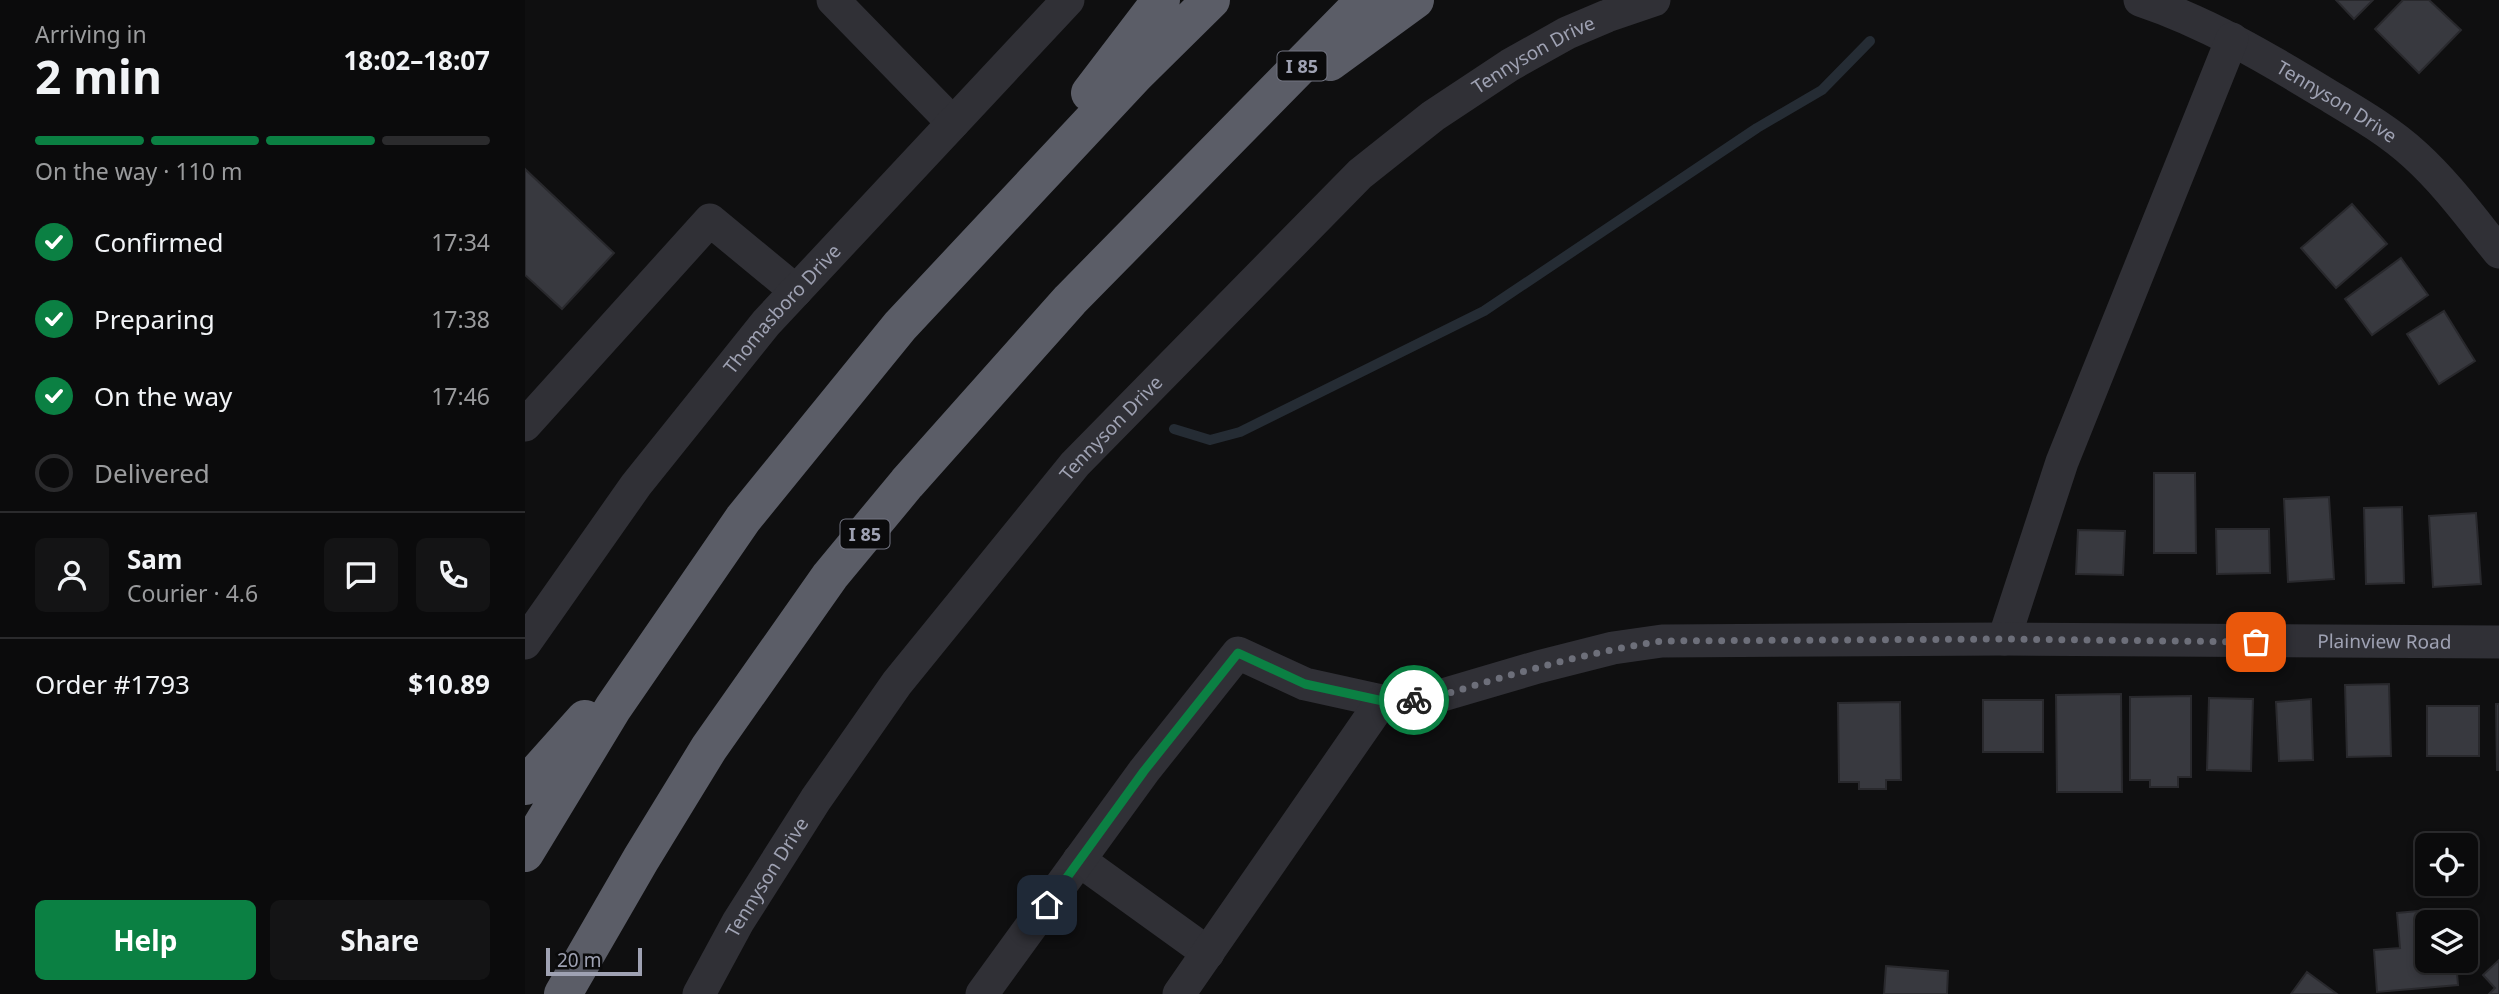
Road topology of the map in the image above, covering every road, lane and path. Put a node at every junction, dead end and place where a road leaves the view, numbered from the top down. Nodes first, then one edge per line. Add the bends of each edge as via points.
1 (833, 0) edge
2 (1068, 0) edge
3 (1161, 0) edge
4 (1211, 0) edge
5 (1364, 0) edge
6 (1415, 0) edge
7 (1654, 0) edge
8 (2140, 0) edge
9 (2232, 39) junction
10 (953, 122) junction
11 (1237, 130) junction
12 (992, 226) junction
13 (2499, 252) edge
14 (796, 290) junction
15 (525, 425) edge
16 (686, 600) junction
17 (531, 619) edge
18 (2004, 639) junction
19 (2499, 642) edge
20 (1383, 701) junction
21 (525, 786) edge
22 (525, 853) edge
23 (1079, 860) junction
24 (1208, 953) junction
25 (563, 994) edge
26 (699, 994) edge
27 (982, 994) edge
28 (1179, 994) edge

1 - 10 street
2 - 10 street, Thomasboro Drive
3 - 12 highway
4 - 12 highway
5 - 11 highway, I 85
6 - 11 highway
7 - 26 street, Tennyson Drive via 1567,33 1510,65 1433,116 1360,174 1075,464 890,694 815,799
8 - 9 street, Tennyson Drive
9 - 13 street, Tennyson Drive via 2368,119 2414,153
9 - 18 street via 2062,463
10 - 14 street, Thomasboro Drive
11 - 25 highway, I 85 via 1070,300 830,576 709,748
12 - 16 highway via 891,336 743,519
14 - 15 street via 710,220
14 - 17 street, Thomasboro Drive via 683,424
16 - 21 highway
16 - 22 highway via 613,708
18 - 19 street, Plainview Road
18 - 20 street, Plainview Road via 1662,641 1551,663 1429,699
20 - 23 street, Plainview Road via 1305,684 1238,653
20 - 24 street
23 - 24 street
23 - 27 street
24 - 28 street

